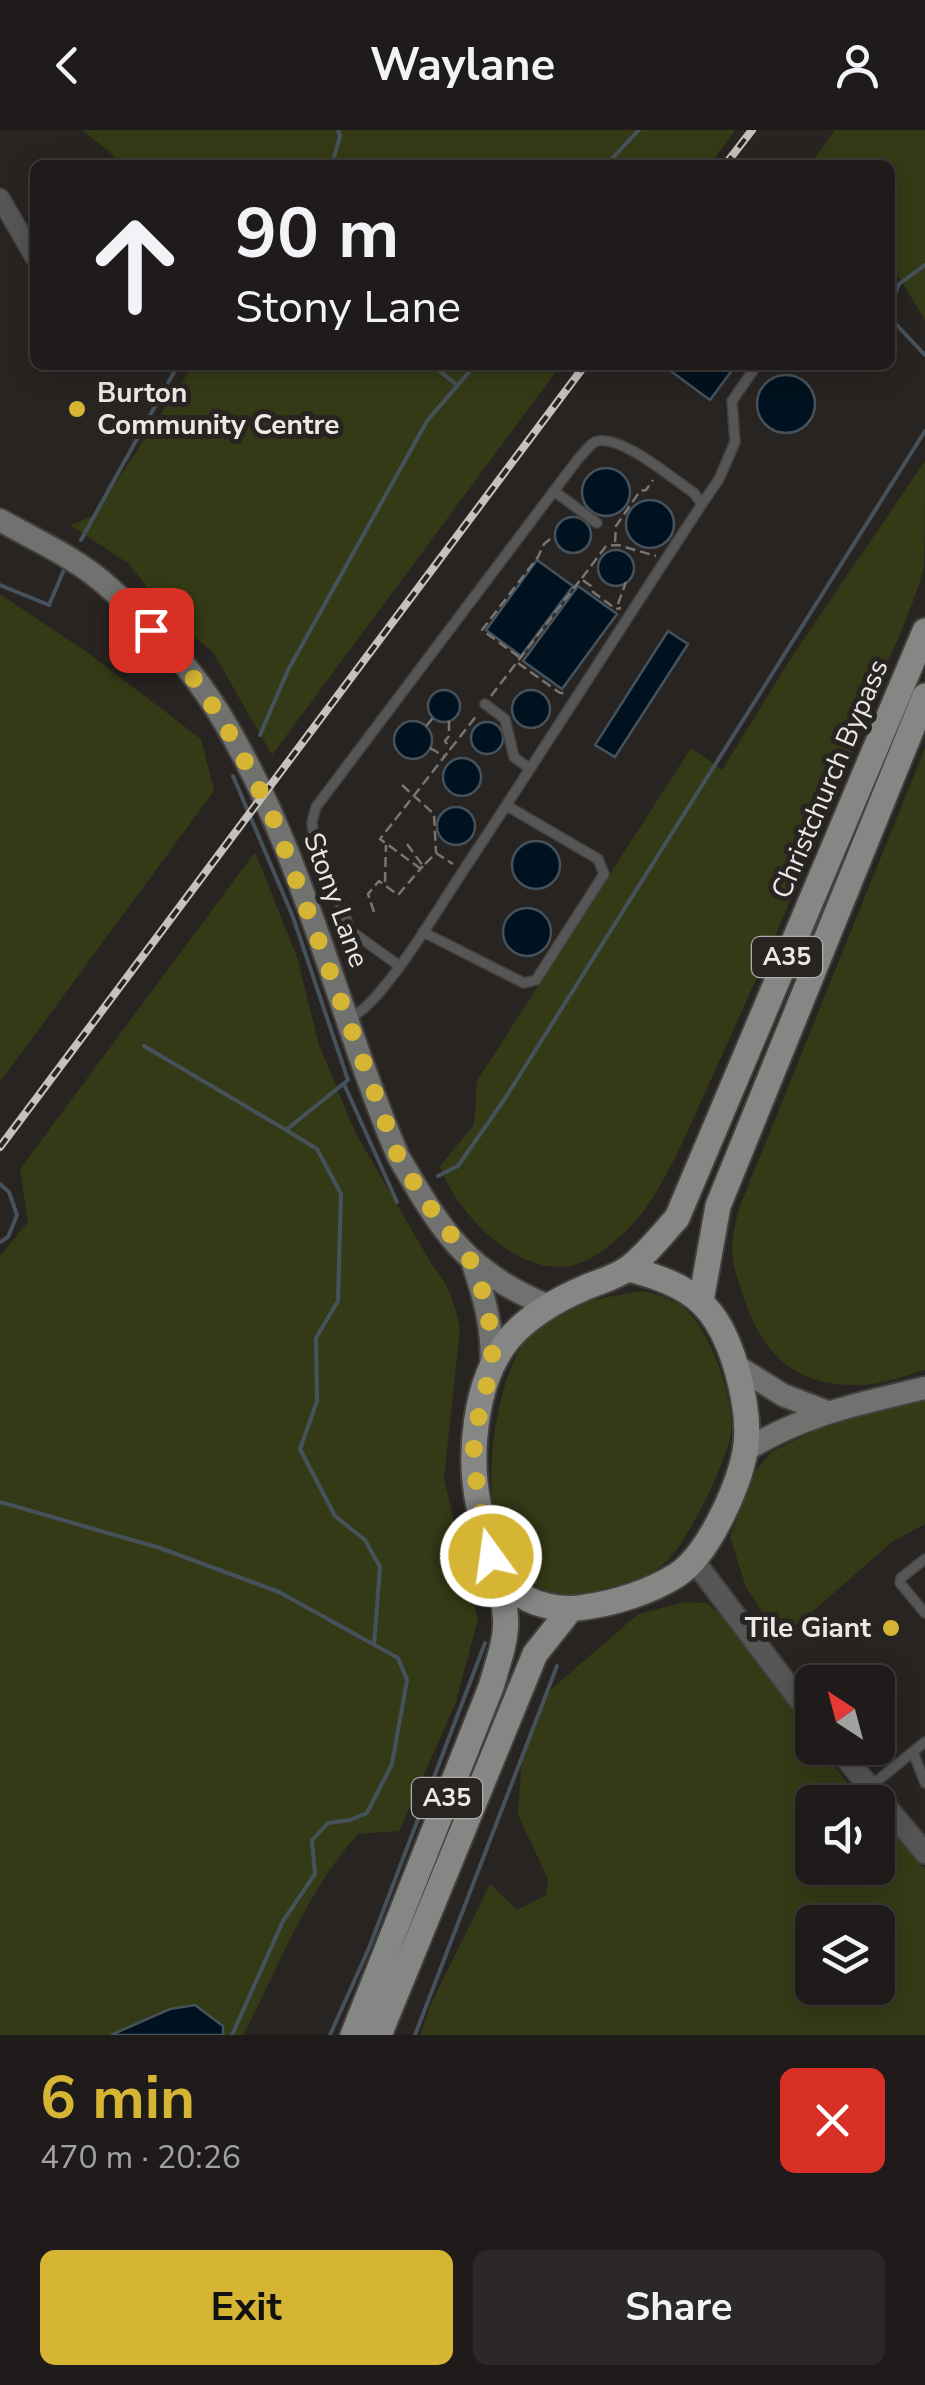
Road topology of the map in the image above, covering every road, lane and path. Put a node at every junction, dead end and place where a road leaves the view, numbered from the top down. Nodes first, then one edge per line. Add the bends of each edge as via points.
1 (0, 198) edge
2 (30, 249) edge
3 (754, 370) edge
4 (660, 471) junction
5 (554, 491) junction
6 (702, 504) junction
7 (0, 520) edge
8 (597, 523) dead end
9 (554, 536) dead end
10 (614, 545) junction
11 (665, 562) junction
12 (581, 579) dead end
13 (626, 582) dead end
14 (618, 606) dead end
15 (925, 631) edge
16 (925, 696) edge
17 (574, 700) junction
18 (485, 704) dead end
19 (434, 718) dead end
20 (449, 721) dead end
21 (426, 726) dead end
22 (430, 748) dead end
23 (450, 750) dead end
24 (446, 757) dead end
25 (530, 770) junction
26 (402, 785) dead end
27 (508, 806) junction
28 (386, 844) dead end
29 (406, 844) dead end
30 (436, 853) junction
31 (424, 866) junction
32 (463, 871) junction
33 (385, 886) junction
34 (374, 912) dead end
35 (423, 932) junction
36 (398, 966) junction
37 (348, 1018) junction
38 (473, 1264) junction
39 (628, 1268) junction
40 (701, 1301) junction
41 (549, 1306) junction
42 (735, 1365) junction
43 (490, 1372) junction
44 (925, 1388) edge
45 (827, 1412) junction
46 (746, 1450) junction
47 (491, 1556) junction
48 (692, 1558) junction
49 (925, 1559) edge
50 (570, 1610) junction
51 (925, 1613) edge
52 (795, 1694) edge
53 (925, 1742) edge
54 (912, 1752) junction
55 (851, 1765) edge
56 (925, 1783) edge
57 (867, 1785) edge
58 (871, 1785) edge
59 (895, 1817) edge
60 (925, 1852) edge
61 (353, 2035) edge
62 (379, 2035) edge

1 - 2 street
3 - 6 lane via 732,401 735,442
4 - 5 lane via 624,446 594,442
4 - 6 lane
4 - 10 path via 616,526
5 - 8 lane
5 - 36 lane via 316,807 314,840 351,931
6 - 11 lane
7 - 37 main road, Stony Lane via 104,583 175,653 219,712 274,820
9 - 17 path via 482,630
10 - 11 path
10 - 12 path via 606,546
11 - 17 lane
13 - 14 path
15 - 39 main road, Christchurch Bypass / A35 via 677,1218
16 - 40 main road, Christchurch Bypass / A35 via 718,1206
17 - 25 lane
18 - 25 lane via 505,719 514,757
19 - 21 path
20 - 23 path
22 - 24 path
25 - 27 lane
26 - 30 path via 434,814
27 - 32 lane
27 - 35 lane via 603,866 558,949 536,980 524,983
28 - 33 path
29 - 31 path
30 - 31 path
30 - 32 path
31 - 33 path via 398,895
32 - 35 lane
33 - 34 path via 379,881 368,894
35 - 36 lane
36 - 37 lane via 380,994
37 - 38 main road, Stony Lane via 398,1156
38 - 41 main road, Stony Lane
38 - 43 main road, Stony Lane via 493,1346
39 - 40 main road via 674,1282
39 - 41 main road
40 - 42 main road
41 - 43 main road via 508,1340
42 - 45 main road via 783,1396
42 - 46 main road via 745,1400
43 - 47 main road via 473,1439
44 - 45 main road
45 - 46 main road
46 - 48 main road via 714,1531
47 - 50 main road via 516,1592
47 - 61 main road, A35 via 507,1612 505,1639
48 - 50 main road via 680,1573 650,1588
48 - 52 street
49 - 51 lane via 900,1583
50 - 62 main road, A35 via 536,1654
53 - 54 lane
54 - 56 lane
54 - 58 lane
55 - 57 street
59 - 60 street

